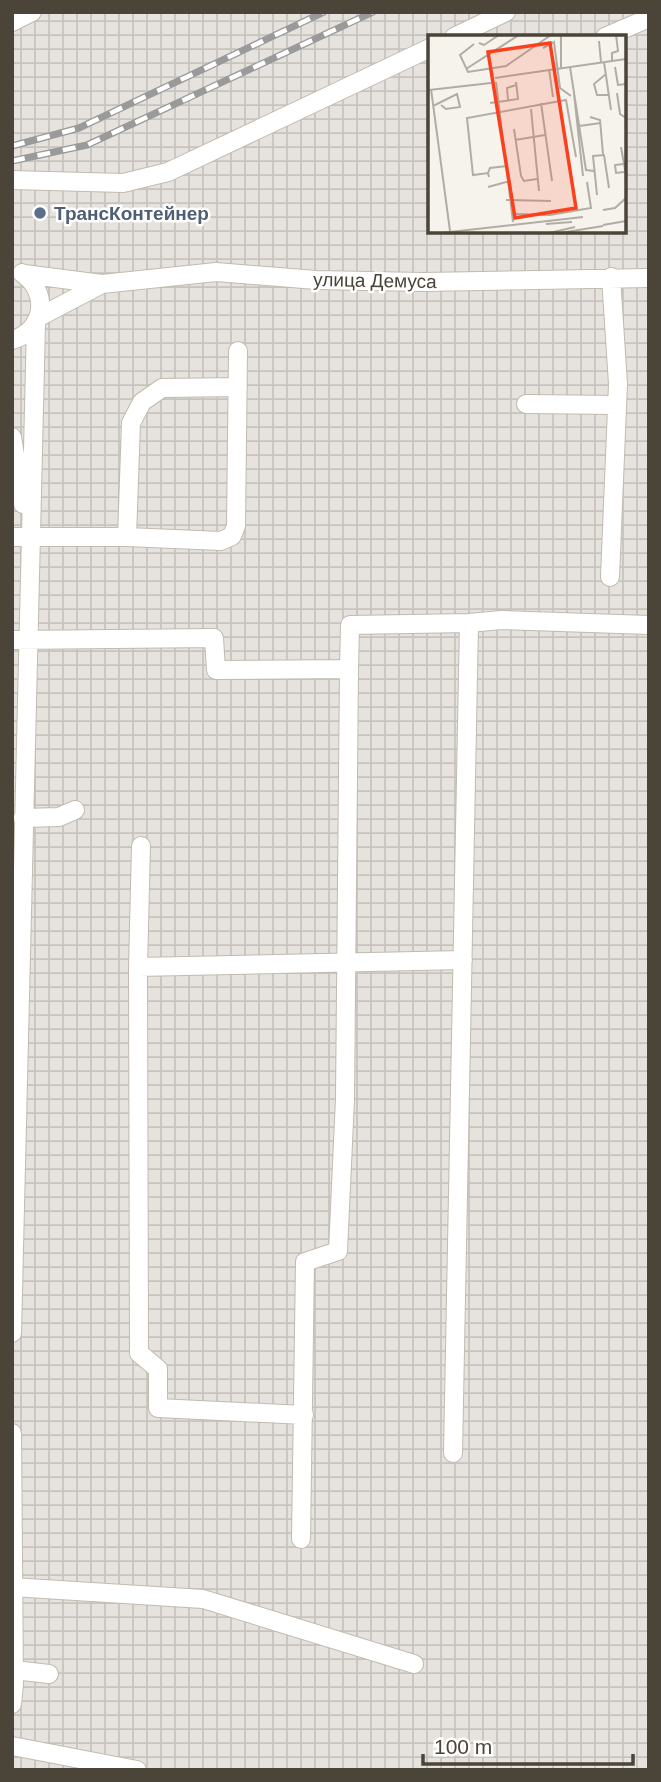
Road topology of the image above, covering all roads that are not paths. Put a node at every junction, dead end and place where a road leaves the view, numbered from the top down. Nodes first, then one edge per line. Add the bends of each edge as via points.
1 (32, 12) edge
2 (506, 12) edge
3 (649, 18) edge
4 (12, 22) edge
5 (458, 35) edge
6 (610, 35) edge
7 (428, 49) edge
8 (12, 180) edge
9 (16, 270) edge
10 (611, 277) junction
11 (649, 278) edge
12 (102, 284) junction
13 (37, 321) junction
14 (12, 340) edge
15 (239, 352) dead end
16 (238, 387) junction
17 (526, 404) dead end
18 (617, 405) junction
19 (12, 437) edge
20 (15, 469) edge
21 (127, 537) junction
22 (21, 538) edge
23 (20, 575) edge
24 (610, 577) dead end
25 (469, 623) junction
26 (649, 625) edge
27 (20, 640) edge
28 (349, 669) junction
29 (75, 810) dead end
30 (23, 818) junction
31 (141, 846) dead end
32 (16, 914) edge
33 (463, 960) junction
34 (345, 962) junction
35 (138, 967) junction
36 (15, 1058) edge
37 (13, 1219) edge
38 (12, 1333) edge
39 (304, 1415) junction
40 (12, 1433) edge
41 (453, 1453) dead end
42 (301, 1539) dead end
43 (13, 1590) edge
44 (414, 1664) dead end
45 (14, 1670) junction
46 (48, 1674) dead end
47 (12, 1704) edge
48 (12, 1746) edge
49 (137, 1770) edge

1 - 4 street
2 - 5 street
3 - 6 street
7 - 8 street via 168,172 123,183
9 - 12 street
9 - 13 street via 39,293
10 - 11 street, улица Демуса
10 - 12 street, улица Демуса via 316,280 216,272
10 - 18 street
12 - 13 street
13 - 14 street via 24,336
13 - 22 street via 34,430
15 - 16 street
16 - 21 street via 162,388 142,402 131,423
16 - 21 street via 236,526 232,536 221,541
17 - 18 street
18 - 24 street
19 - 20 street
20 - 22 street
21 - 22 street
22 - 23 street
23 - 27 street
25 - 26 street
25 - 28 street via 350,625
25 - 33 street
27 - 28 street via 214,638 216,670
27 - 30 street
28 - 34 street
29 - 30 street via 59,817
30 - 32 street
31 - 35 street
32 - 36 street
33 - 34 street
33 - 41 street
34 - 35 street
34 - 39 street via 338,1251 305,1262
35 - 39 street via 139,1353 158,1369 158,1408
36 - 37 street
37 - 38 street
39 - 42 street
40 - 43 street
43 - 44 street via 203,1599
43 - 45 street
45 - 46 street
45 - 47 street
48 - 49 street

